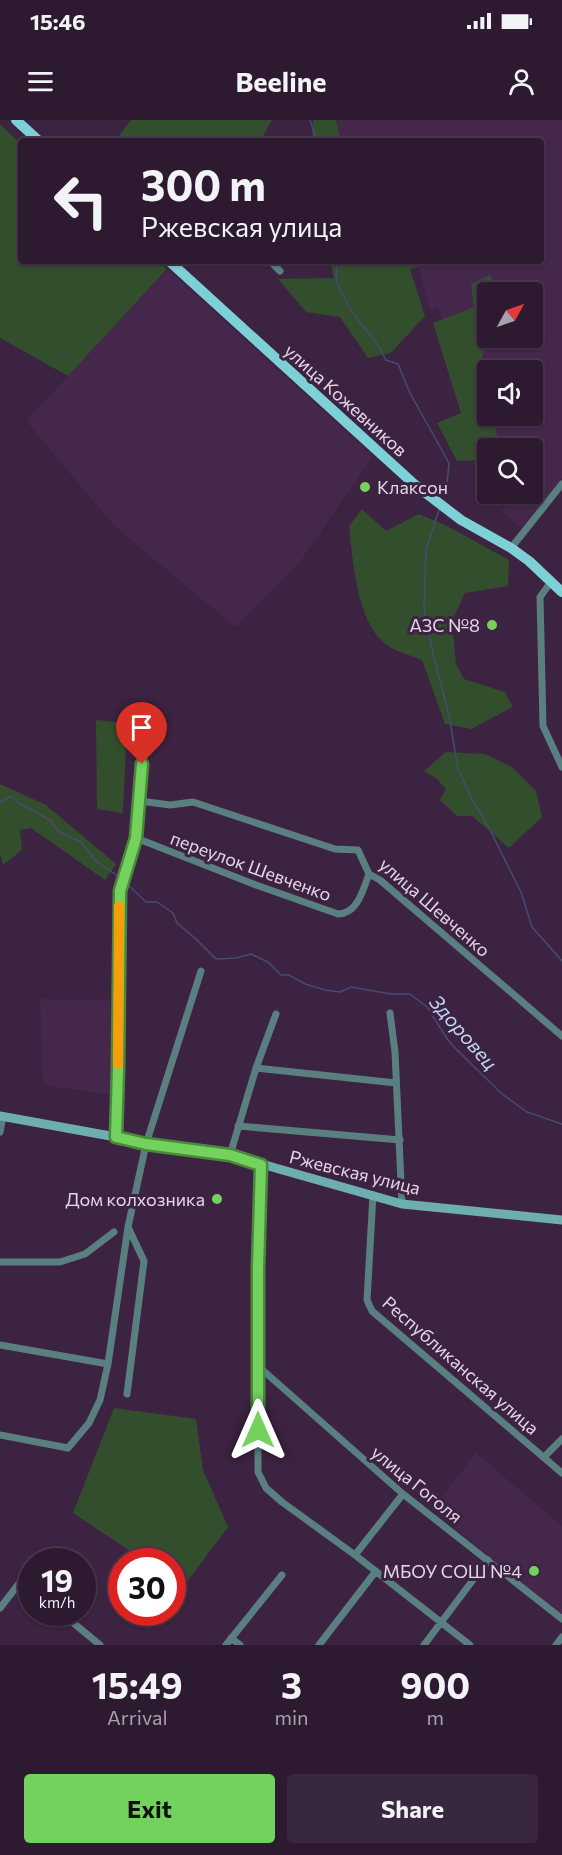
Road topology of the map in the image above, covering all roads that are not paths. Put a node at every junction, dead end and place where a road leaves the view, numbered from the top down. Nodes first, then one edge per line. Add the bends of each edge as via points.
1 (16, 120) edge
2 (36, 138) edge
3 (172, 264) edge
4 (273, 264) edge
5 (280, 271) dead end
6 (562, 484) edge
7 (511, 548) junction
8 (551, 582) junction
9 (562, 592) edge
10 (145, 727) dead end
11 (562, 767) edge
12 (140, 801) junction
13 (136, 838) junction
14 (369, 874) junction
15 (201, 971) dead end
16 (390, 1013) dead end
17 (276, 1014) dead end
18 (562, 1036) edge
19 (256, 1068) junction
20 (396, 1083) junction
21 (1, 1116) edge
22 (237, 1126) junction
23 (0, 1132) edge
24 (116, 1137) junction
25 (400, 1140) junction
26 (146, 1144) junction
27 (230, 1155) junction
28 (261, 1165) junction
29 (373, 1196) junction
30 (402, 1204) junction
31 (562, 1220) edge
32 (128, 1227) junction
33 (114, 1232) dead end
34 (0, 1262) edge
35 (0, 1345) edge
36 (108, 1364) junction
37 (258, 1365) junction
38 (127, 1394) dead end
39 (0, 1436) edge
40 (562, 1439) edge
41 (544, 1456) junction
42 (562, 1473) edge
43 (403, 1494) junction
44 (355, 1555) junction
45 (488, 1560) junction
46 (375, 1571) junction
47 (282, 1575) dead end
48 (18, 1585) edge
49 (0, 1608) edge
50 (562, 1619) edge
51 (441, 1623) junction
52 (77, 1626) edge
53 (562, 1637) edge
54 (231, 1638) junction
55 (100, 1645) edge
56 (226, 1645) edge
57 (240, 1645) edge
58 (320, 1645) edge
59 (424, 1645) edge
60 (470, 1645) edge
61 (556, 1645) edge

1 - 2 main road
3 - 7 main road, улица Кожевников via 414,484 461,520
4 - 5 street
6 - 7 street
7 - 8 main road, улица Кожевников
8 - 9 main road, улица Кожевников
8 - 11 street via 540,597 543,726
10 - 12 street
12 - 13 street
12 - 14 street, улица Шевченко via 170,805 193,802 335,849 358,850
13 - 14 street, переулок Шевченко via 338,914 345,914 357,903
13 - 24 street via 120,891
14 - 18 street, улица Шевченко
15 - 26 street
16 - 20 street
17 - 19 street
19 - 20 street
19 - 22 street
20 - 25 street
21 - 23 street
21 - 24 main road, Ржевская улица
22 - 25 street
22 - 27 street
24 - 26 main road, Ржевская улица
25 - 30 street
26 - 27 main road, Ржевская улица
26 - 32 street
27 - 28 main road, Ржевская улица
28 - 29 main road, Ржевская улица
28 - 37 street
29 - 30 main road, Ржевская улица
29 - 41 street, Республиканская улица via 367,1300 372,1311
30 - 31 main road, Ржевская улица
32 - 36 street
32 - 38 street via 144,1261
33 - 34 street via 85,1254 60,1262
35 - 36 street
36 - 39 street via 100,1400 89,1423 68,1448
37 - 43 street, улица Гоголя
37 - 44 street via 258,1472 262,1483
40 - 41 street
41 - 42 street, Республиканская улица
43 - 44 street
43 - 45 street, улица Гоголя
44 - 46 street
45 - 50 street, улица Гоголя
45 - 51 street
46 - 51 street
46 - 58 street
47 - 54 street
48 - 49 street
51 - 59 street
51 - 60 street
52 - 55 street
53 - 61 street
54 - 56 street
54 - 57 street

